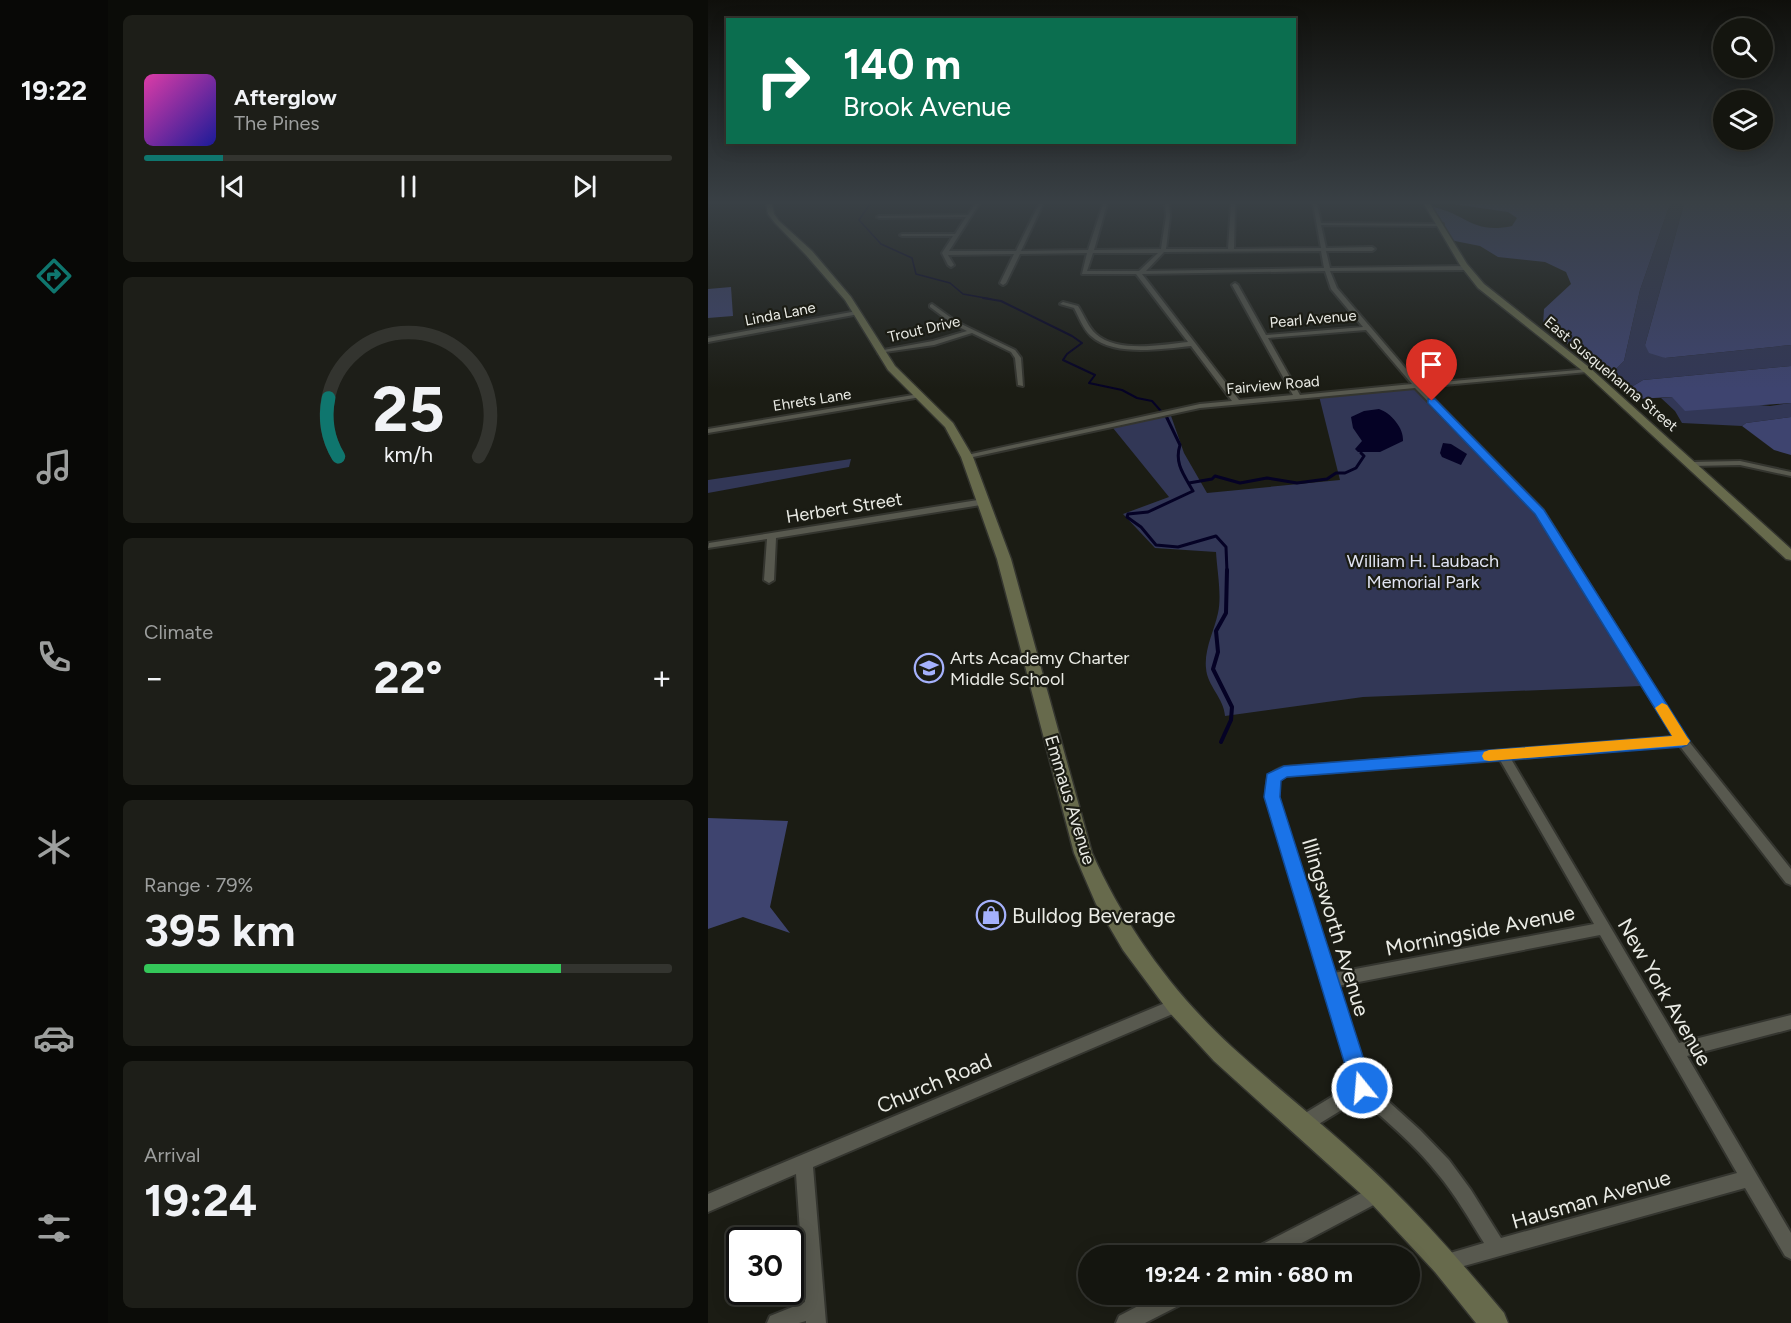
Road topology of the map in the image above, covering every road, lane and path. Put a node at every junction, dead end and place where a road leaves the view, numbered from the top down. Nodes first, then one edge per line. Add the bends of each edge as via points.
1 (820, 266) edge
2 (1011, 266) edge
3 (1086, 266) edge
4 (1148, 266) edge
5 (1326, 266) edge
6 (1466, 268) joint
7 (1327, 269) junction
8 (1141, 272) junction
9 (1002, 284) dead end
10 (1234, 285) dead end
11 (1063, 304) dead end
12 (932, 306) dead end
13 (857, 313) junction
14 (1367, 328) junction
15 (973, 331) junction
16 (1263, 337) junction
17 (708, 340) edge
18 (1192, 344) junction
19 (880, 352) junction
20 (1587, 370) junction
21 (1021, 385) dead end
22 (1417, 386) junction
23 (919, 396) junction
24 (1298, 396) junction
25 (1236, 401) junction
26 (708, 431) edge
27 (967, 457) junction
28 (1692, 464) junction
29 (1791, 474) edge
30 (984, 502) junction
31 (772, 537) junction
32 (709, 546) edge
33 (1791, 556) edge
34 (769, 580) dead end
35 (1682, 741) junction
36 (1503, 755) junction
37 (1791, 879) edge
38 (1604, 928) junction
39 (1329, 981) junction
40 (1177, 1005) junction
41 (1791, 1022) edge
42 (1676, 1051) junction
43 (1362, 1088) junction
44 (1302, 1124) junction
45 (804, 1162) junction
46 (1749, 1178) junction
47 (1379, 1193) junction
48 (708, 1203) edge
49 (1278, 1245) edge
50 (1497, 1248) junction
51 (1791, 1250) edge
52 (1444, 1263) junction
53 (1160, 1305) edge
54 (816, 1317) edge
55 (777, 1323) edge
56 (1125, 1323) edge
57 (1494, 1323) edge

1 - 13 main road, Emmaus Avenue
2 - 9 street
3 - 8 street via 1084,273
4 - 8 street
5 - 7 street
6 - 7 street
6 - 20 main road, East Susquehanna Street via 1481,286
7 - 8 street
7 - 14 street via 1333,287
8 - 18 street
10 - 16 street
11 - 18 street via 1076,307 1092,334 1108,343 1138,348
12 - 15 street
13 - 17 street, Linda Lane
13 - 19 main road, Emmaus Avenue
14 - 16 street, Pearl Avenue
14 - 22 street
15 - 19 street, Trout Drive via 934,343
15 - 21 street via 1015,353
16 - 24 street
18 - 25 street
19 - 23 main road, Emmaus Avenue
20 - 22 street, Fairview Road
20 - 28 main road, East Susquehanna Street
22 - 24 street, Fairview Road
22 - 35 street via 1540,512
23 - 26 street, Ehrets Lane
23 - 27 main road, Emmaus Avenue via 950,425
24 - 25 street, Fairview Road
25 - 27 street, Fairview Road via 1168,412
27 - 30 main road, Emmaus Avenue
28 - 29 street via 1733,462
28 - 33 main road, East Susquehanna Street
30 - 31 street, Herbert Street
30 - 40 main road, Emmaus Avenue via 1004,559 1083,854 1130,944
31 - 32 street, Herbert Street
31 - 34 street
35 - 36 street
35 - 37 street
36 - 38 street, New York Avenue
36 - 39 street, Illingsworth Avenue via 1284,772 1273,778 1272,797
38 - 39 street, Morningside Avenue
38 - 42 street, New York Avenue
39 - 43 street, Illingsworth Avenue
40 - 44 main road, Emmaus Avenue via 1222,1053
40 - 45 street, Church Road
41 - 42 street
42 - 46 street, New York Avenue
43 - 44 street
43 - 50 street via 1442,1166
44 - 47 main road, Emmaus Avenue
45 - 48 street, Church Road
45 - 54 street
46 - 50 street, Hausman Avenue
46 - 51 street, New York Avenue
47 - 49 street
47 - 52 main road, Emmaus Avenue
50 - 52 street, Hausman Avenue
52 - 57 main road, Emmaus Avenue
53 - 56 street
54 - 55 street via 802,1312

